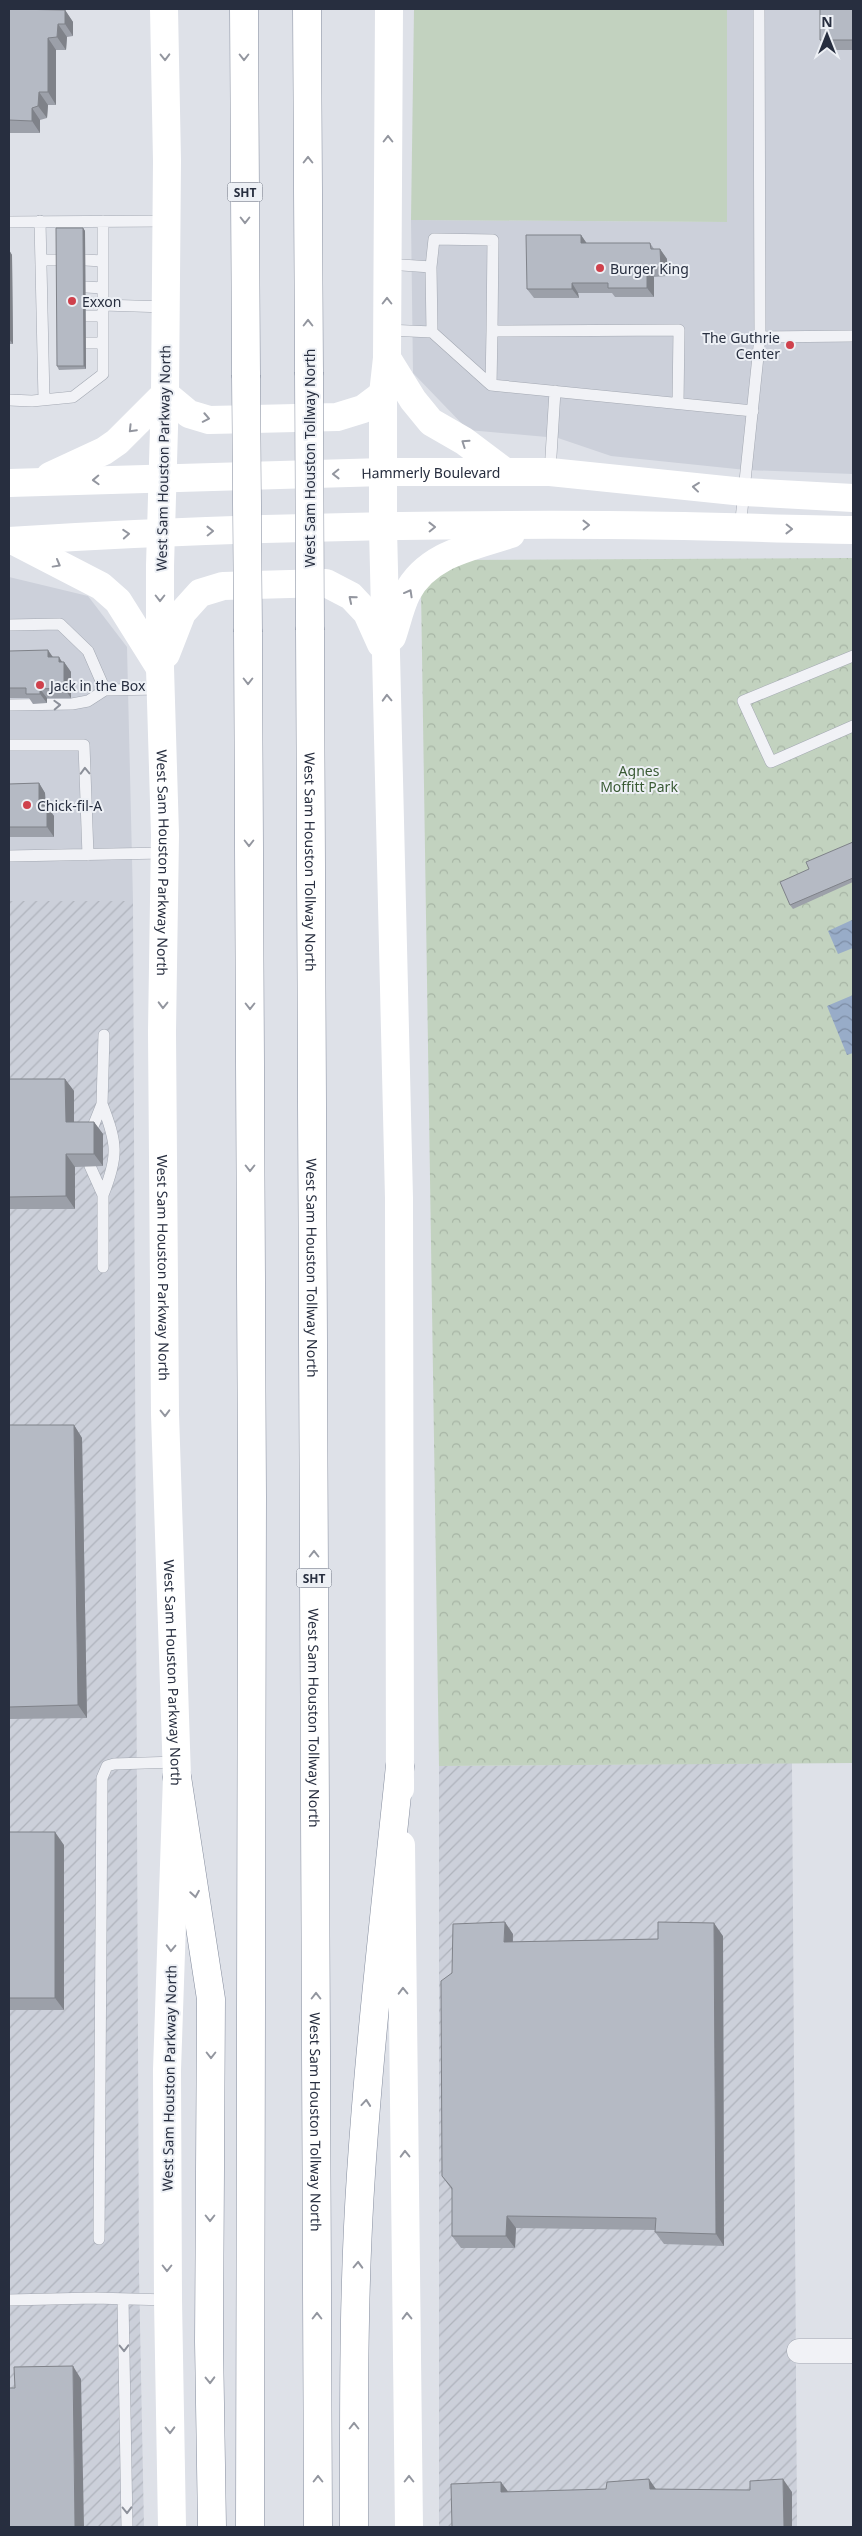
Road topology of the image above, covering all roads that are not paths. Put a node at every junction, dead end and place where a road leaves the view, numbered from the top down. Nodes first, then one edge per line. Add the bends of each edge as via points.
1 (164, 9) edge
2 (244, 9) edge
3 (307, 9) edge
4 (389, 9) edge
5 (759, 9) edge
6 (40, 221) junction
7 (102, 221) junction
8 (166, 221) junction
9 (9, 222) edge
10 (41, 260) junction
11 (58, 260) edge
12 (86, 260) dead end
13 (103, 261) junction
14 (388, 264) junction
15 (431, 267) junction
16 (86, 287) dead end
17 (103, 288) junction
18 (166, 307) junction
19 (103, 311) junction
20 (86, 316) edge
21 (387, 330) junction
22 (492, 331) junction
23 (432, 332) junction
24 (853, 336) edge
25 (760, 337) junction
26 (86, 343) edge
27 (103, 343) junction
28 (387, 358) junction
29 (491, 385) junction
30 (555, 391) junction
31 (165, 394) junction
32 (383, 394) junction
33 (9, 400) edge
34 (44, 400) junction
35 (678, 403) junction
36 (753, 411) junction
37 (504, 471) junction
38 (384, 472) junction
39 (550, 472) junction
40 (163, 478) junction
41 (38, 482) junction
42 (9, 483) edge
43 (744, 492) junction
44 (853, 498) edge
45 (538, 526) junction
46 (383, 528) junction
47 (740, 529) junction
48 (853, 530) edge
49 (161, 532) junction
50 (12, 541) edge
51 (9, 624) edge
52 (385, 655) junction
53 (853, 656) edge
54 (160, 679) junction
55 (105, 690) junction
56 (9, 705) edge
57 (853, 726) edge
58 (9, 746) edge
59 (165, 853) junction
60 (88, 855) junction
61 (9, 856) edge
62 (104, 1035) dead end
63 (102, 1104) junction
64 (90, 1134) edge
65 (90, 1166) edge
66 (102, 1195) junction
67 (103, 1268) dead end
68 (400, 1766) junction
69 (176, 1770) junction
70 (99, 2239) dead end
71 (123, 2299) junction
72 (9, 2300) edge
73 (168, 2300) junction
74 (799, 2351) dead end
75 (853, 2351) edge
76 (127, 2527) edge
77 (172, 2527) edge
78 (212, 2527) edge
79 (250, 2527) edge
80 (318, 2527) edge
81 (354, 2527) edge
82 (409, 2527) edge

1 -> 8 main road, West Sam Houston Parkway North
2 -> 79 main road, SHT, bridge via 252,1486
80 -> 3 main road, West Sam Houston Tollway North / SHT, bridge
14 -> 4 main road
5 - 25 lane
6 - 7 lane
6 - 9 lane
6 - 10 lane
7 - 8 lane
7 - 13 lane
8 - 18 main road, West Sam Houston Parkway North
10 - 11 lane
10 - 34 lane via 46,288
12 - 13 lane
13 - 17 lane
14 - 15 lane
21 -> 14 main road
15 - 22 lane via 434,238 493,240
15 - 23 lane
16 - 17 lane
17 - 19 lane
18 - 19 lane
18 - 31 main road, West Sam Houston Parkway North
19 - 20 lane
19 - 27 lane
21 - 23 lane
21 - 28 main road
22 - 29 lane
22 - 35 lane via 679,330
23 - 29 lane
24 - 25 lane
25 - 36 lane
26 - 27 lane
27 - 34 lane via 103,374 73,397
28 - 32 main road
37 -> 28 main road via 464,441 430,422
29 - 30 lane
30 - 35 lane
30 - 39 lane
31 -> 32 main road via 189,414 210,420 337,417 363,409
31 - 40 main road, West Sam Houston Parkway North
31 -> 41 main road via 110,447
32 - 38 main road
33 - 34 lane
35 - 36 lane
36 - 43 lane
37 - 38 main road, Hammerly Boulevard
37 - 39 main road, Hammerly Boulevard
38 -> 40 main road, Hammerly Boulevard
38 - 46 main road
43 -> 39 main road, Hammerly Boulevard
40 -> 41 main road, Hammerly Boulevard
40 - 49 main road, West Sam Houston Parkway North
41 - 42 main road, Hammerly Boulevard
43 - 44 main road, Hammerly Boulevard
43 - 47 lane
46 -> 45 main road
45 -> 47 main road
52 -> 45 main road via 407,593 428,567 447,555
49 -> 46 main road
46 - 52 main road
47 -> 48 main road
50 -> 49 main road
49 -> 54 main road, West Sam Houston Parkway North
50 -> 54 main road via 101,586 118,601
51 - 55 lane via 60,624 88,651
52 -> 54 main road via 367,613 352,596 326,583 223,586 200,593 182,613
68 -> 52 main road via 399,1198
53 - 57 lane via 743,701 771,762
54 - 55 lane
54 - 59 main road, West Sam Houston Parkway North
56 -> 55 lane via 72,704 88,701
60 -> 58 lane via 84,745
59 - 60 lane
59 -> 69 main road, West Sam Houston Parkway North via 162,1032 165,1414
60 - 61 lane
62 - 63 lane
63 - 64 lane
63 - 66 lane via 114,1135 113,1169
65 - 66 lane
66 - 67 lane
81 -> 68 main road via 360,2177
82 -> 68 main road
69 - 70 lane via 114,1764 107,1766 102,1778
69 -> 73 main road, West Sam Houston Parkway North via 167,2070
69 -> 78 main road via 211,1999 209,2342
71 - 72 lane
71 - 73 lane
71 -> 76 lane
73 -> 77 main road, West Sam Houston Parkway North
74 - 75 street

